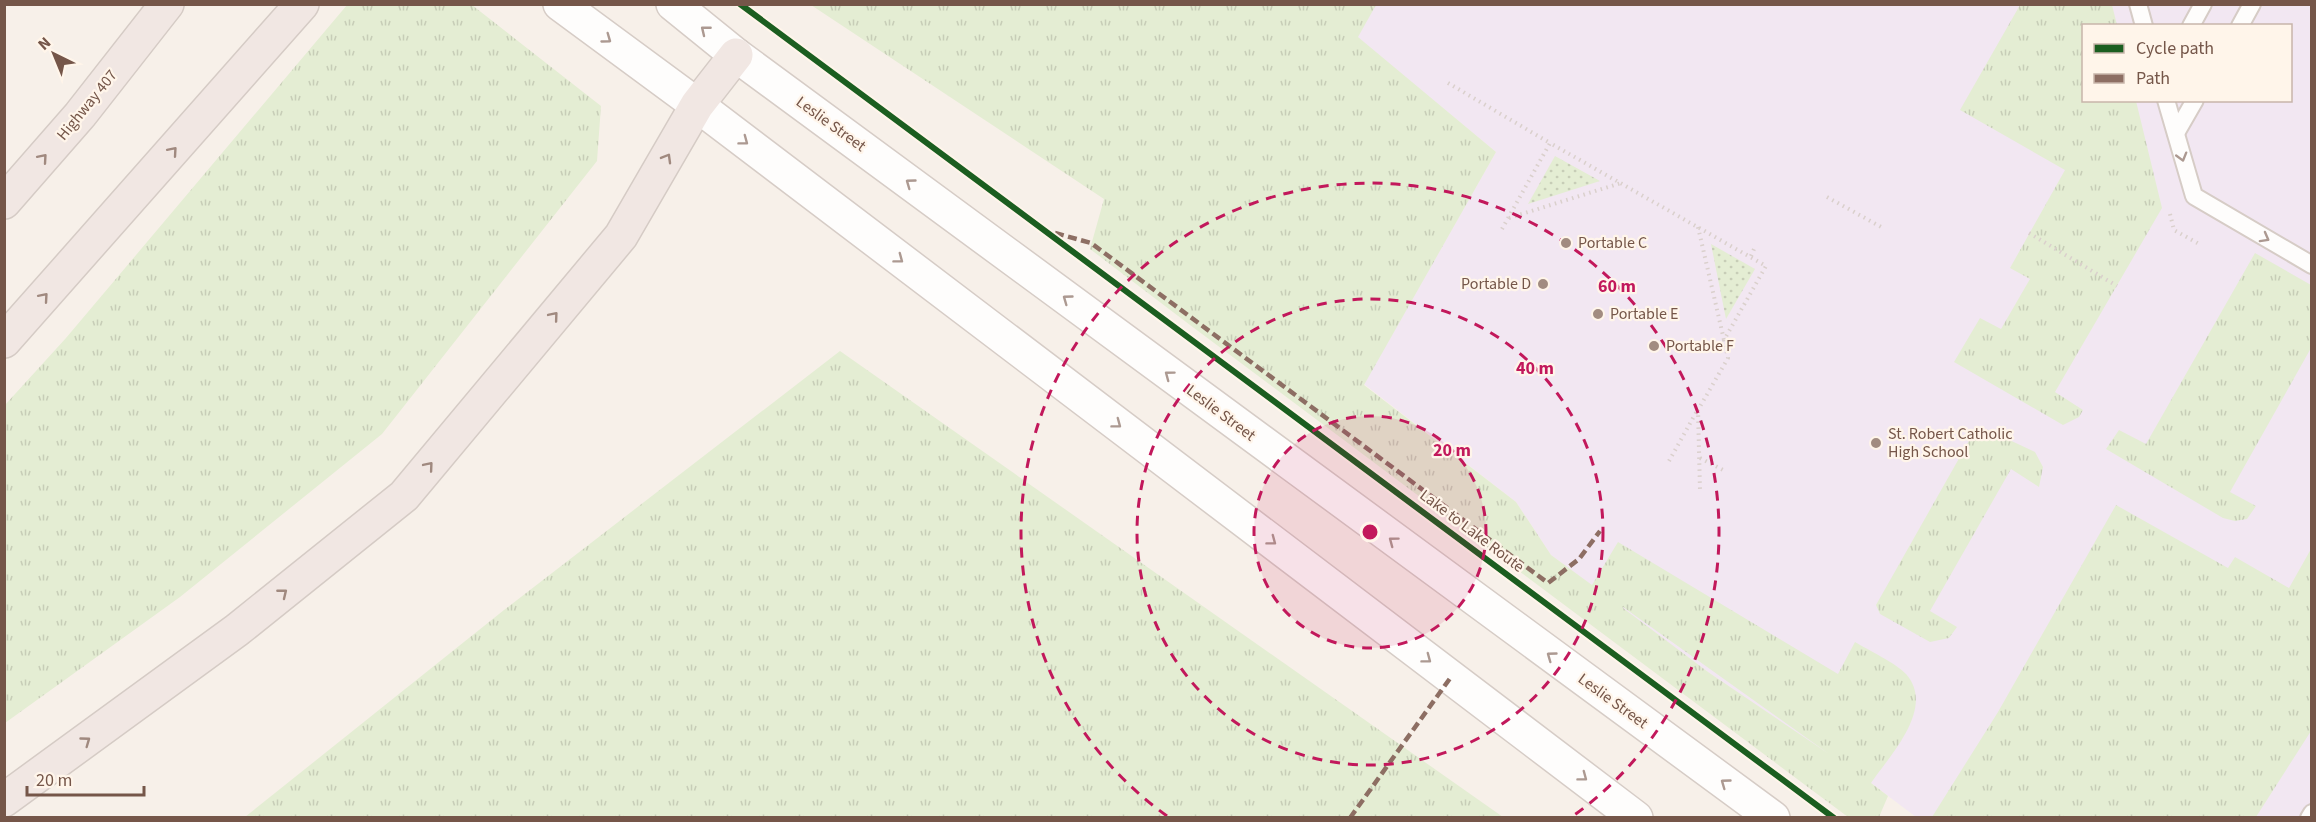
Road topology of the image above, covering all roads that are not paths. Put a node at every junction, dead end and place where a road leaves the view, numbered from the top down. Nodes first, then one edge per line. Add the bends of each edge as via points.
1 (167, 4) edge
2 (302, 4) edge
3 (560, 4) edge
4 (674, 4) edge
5 (2138, 4) edge
6 (2153, 4) edge
7 (2203, 4) edge
8 (2252, 4) edge
9 (2144, 24) edge
10 (2192, 24) edge
11 (2241, 24) edge
12 (736, 55) junction
13 (2167, 102) edge
14 (2194, 102) edge
15 (697, 105) junction
16 (2175, 133) junction
17 (4, 202) edge
18 (2312, 265) edge
19 (4, 341) edge
20 (4, 800) edge
21 (2312, 813) edge
22 (1636, 818) edge
23 (1773, 818) edge
24 (2309, 818) edge

17 -> 1 highway, Highway 407 via 80,115
19 -> 2 highway
3 -> 15 main road
12 -> 4 main road, Leslie Street
5 - 9 lane
6 - 9 lane
7 - 10 lane
8 - 11 lane
12 - 15 highway
23 -> 12 main road, Leslie Street
13 - 16 lane
14 - 16 lane
20 -> 15 highway via 237,630 404,496 621,236
15 -> 22 main road
16 -> 18 lane via 2194,196
21 - 24 lane

